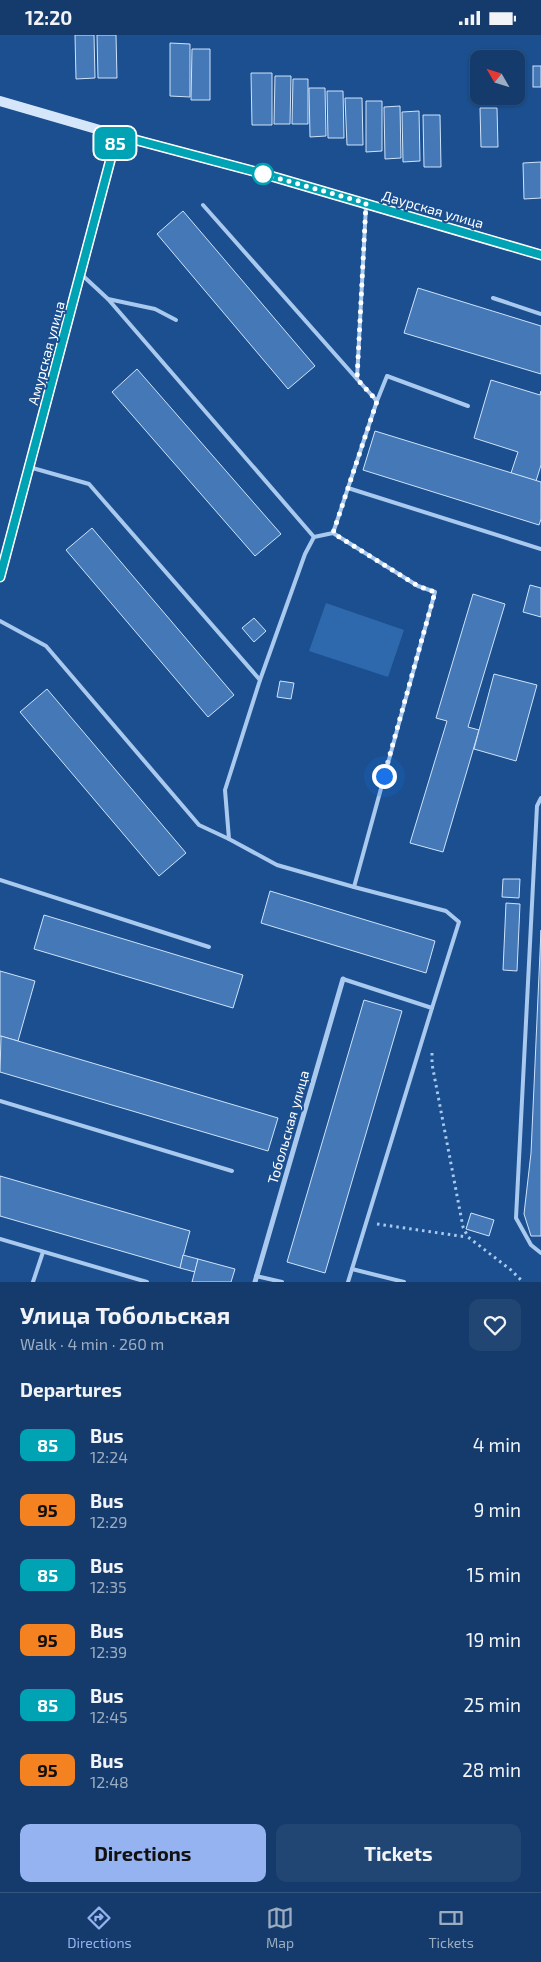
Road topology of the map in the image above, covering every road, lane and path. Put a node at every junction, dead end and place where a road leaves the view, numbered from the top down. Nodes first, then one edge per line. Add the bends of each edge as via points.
1 (0, 101) edge
2 (117, 135) junction
3 (366, 203) junction
4 (203, 205) dead end
5 (541, 255) edge
6 (81, 274) junction
7 (493, 298) dead end
8 (108, 299) junction
9 (541, 314) edge
10 (176, 320) dead end
11 (357, 379) junction
12 (377, 401) junction
13 (468, 406) dead end
14 (30, 467) junction
15 (348, 488) junction
16 (333, 533) junction
17 (314, 537) junction
18 (541, 549) edge
19 (0, 577) edge
20 (0, 621) edge
21 (260, 680) junction
22 (541, 798) edge
23 (229, 839) junction
24 (0, 880) edge
25 (354, 887) junction
26 (209, 947) dead end
27 (343, 979) joint
28 (432, 1008) junction
29 (432, 1045) dead end
30 (0, 1101) edge
31 (232, 1171) dead end
32 (367, 1223) junction
33 (468, 1237) junction
34 (0, 1239) edge
35 (43, 1252) junction
36 (541, 1253) edge
37 (352, 1269) junction
38 (256, 1279) edge
39 (32, 1282) edge
40 (147, 1282) edge
41 (282, 1282) edge
42 (348, 1282) edge
43 (404, 1282) edge
44 (523, 1282) edge

1 - 2 street, Даурская улица
2 - 3 street, Даурская улица
2 - 6 street, Амурская улица
3 - 5 street, Даурская улица
3 - 11 lane
4 - 11 lane
6 - 8 lane
6 - 14 street, Амурская улица
7 - 9 lane
8 - 10 lane via 155,309
8 - 17 lane
11 - 12 lane
12 - 13 lane via 386,376
12 - 15 lane
14 - 19 street, Амурская улица
14 - 21 lane via 90,484
15 - 16 lane
15 - 18 lane
16 - 17 lane
16 - 25 lane via 418,586 435,592
17 - 21 lane via 304,554
20 - 23 lane via 46,646 199,825
21 - 23 lane via 225,790
22 - 36 lane via 537,806 516,1217 531,1245
23 - 25 lane via 277,865
24 - 26 lane
25 - 28 lane via 446,911 459,922
27 - 28 lane
27 - 38 street, Тобольская улица
28 - 32 lane
29 - 33 path via 434,1073 463,1227
30 - 31 lane
32 - 33 path
32 - 37 lane
33 - 44 path
34 - 35 lane
35 - 39 lane
35 - 40 lane
37 - 42 lane
37 - 43 lane
38 - 41 lane

